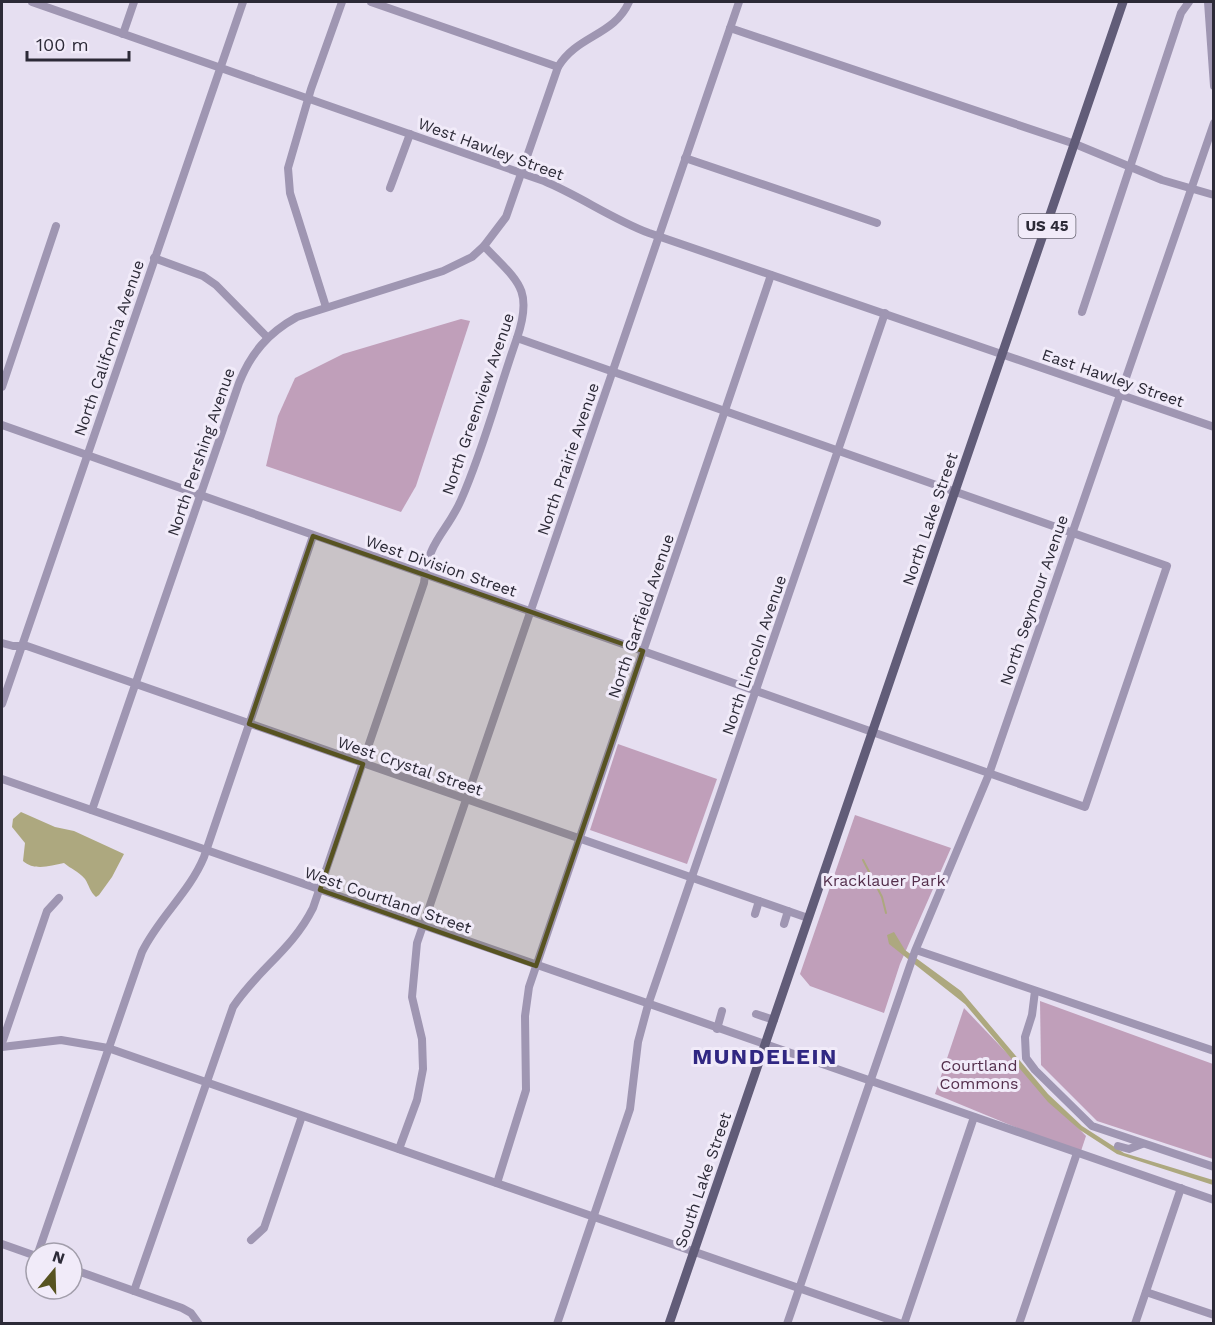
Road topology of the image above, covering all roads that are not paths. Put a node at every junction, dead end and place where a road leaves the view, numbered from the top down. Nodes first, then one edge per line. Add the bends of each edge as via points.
1 (32, 2) edge
2 (134, 2) edge
3 (243, 2) edge
4 (342, 2) edge
5 (371, 2) edge
6 (629, 2) edge
7 (739, 2) edge
8 (1121, 2) edge
9 (1189, 2) edge
10 (1208, 2) edge
11 (730, 28) junction
12 (123, 34) junction
13 (558, 67) junction
14 (220, 68) junction
15 (1214, 86) edge
16 (310, 99) junction
17 (1214, 123) edge
18 (410, 134) junction
19 (1075, 144) junction
20 (685, 158) junction
21 (1130, 166) junction
22 (522, 173) junction
23 (390, 188) dead end
24 (1190, 189) junction
25 (1214, 195) edge
26 (877, 223) dead end
27 (56, 226) dead end
28 (658, 236) junction
29 (484, 246) junction
30 (154, 258) junction
31 (771, 274) junction
32 (326, 307) junction
33 (1082, 312) dead end
34 (885, 314) junction
35 (267, 337) junction
36 (517, 338) junction
37 (1003, 354) junction
38 (613, 370) junction
39 (2, 387) edge
40 (1119, 394) junction
41 (725, 411) junction
42 (2, 425) edge
43 (1214, 428) edge
44 (838, 451) junction
45 (86, 455) junction
46 (955, 492) junction
47 (200, 496) junction
48 (1071, 534) junction
49 (313, 536) junction
50 (425, 574) junction
51 (530, 611) junction
52 (2, 643) edge
53 (21, 647) junction
54 (643, 651) junction
55 (135, 684) junction
56 (756, 692) junction
57 (2, 704) edge
58 (249, 724) junction
59 (872, 733) junction
60 (363, 764) junction
61 (989, 774) junction
62 (2, 779) edge
63 (466, 799) junction
64 (92, 810) junction
65 (579, 839) junction
66 (206, 851) junction
67 (691, 877) junction
68 (320, 890) junction
69 (59, 898) dead end
70 (759, 901) junction
71 (788, 911) junction
72 (755, 914) dead end
73 (808, 918) junction
74 (784, 924) dead end
75 (423, 926) junction
76 (916, 951) junction
77 (536, 966) junction
78 (1035, 991) junction
79 (648, 1005) junction
80 (722, 1011) dead end
81 (756, 1014) dead end
82 (774, 1020) junction
83 (717, 1029) junction
84 (2, 1045) edge
85 (765, 1046) junction
86 (108, 1048) junction
87 (1214, 1052) edge
88 (206, 1082) junction
89 (870, 1082) junction
90 (302, 1116) junction
91 (974, 1117) junction
92 (1142, 1144) junction
93 (1118, 1146) dead end
94 (399, 1149) junction
95 (1077, 1153) junction
96 (1214, 1167) edge
97 (496, 1183) junction
98 (1181, 1188) junction
99 (1214, 1200) edge
100 (593, 1217) junction
101 (251, 1240) dead end
102 (42, 1241) edge
103 (2, 1244) edge
104 (24, 1251) edge
105 (693, 1253) junction
106 (84, 1273) edge
107 (799, 1288) junction
108 (134, 1291) junction
109 (1146, 1292) junction
110 (1214, 1315) edge
111 (199, 1323) edge
112 (557, 1323) edge
113 (669, 1323) edge
114 (787, 1323) edge
115 (903, 1323) edge
116 (1019, 1323) edge
117 (1135, 1323) edge

1 - 12 street, West Hawley Street
2 - 12 street
3 - 14 street, North California Avenue
4 - 16 street
5 - 13 street
6 - 13 street via 609,27 573,47
7 - 11 street, North Prairie Avenue
8 - 19 main road, North Lake Street / US 45
9 - 21 street via 1181,13
10 - 15 street
11 - 19 street
11 - 20 street, North Prairie Avenue
12 - 14 street, West Hawley Street
13 - 22 street
14 - 16 street, West Hawley Street
14 - 30 street, North California Avenue
16 - 18 street, West Hawley Street
16 - 32 street via 293,146 289,176
17 - 24 street, North Seymour Avenue
18 - 22 street, West Hawley Street
18 - 23 street
19 - 21 street
19 - 37 main road, North Lake Street / US 45
20 - 26 street
20 - 28 street, North Prairie Avenue
21 - 24 street
21 - 33 street
22 - 28 street, West Hawley Street via 560,188 627,225
22 - 29 street via 506,217
24 - 25 street
24 - 40 street, North Seymour Avenue
27 - 39 street
28 - 31 street, West Hawley Street
28 - 38 street, North Prairie Avenue
29 - 32 street, North Pershing Avenue via 443,271
29 - 36 street, North Greenview Avenue via 523,293 525,304
30 - 35 street via 203,276 216,285
30 - 45 street, North California Avenue
31 - 34 street, West Hawley Street
31 - 41 street, North Garfield Avenue
32 - 35 street, North Pershing Avenue via 297,317
34 - 37 street, West Hawley Street
34 - 44 street, North Lincoln Avenue
35 - 47 street, North Pershing Avenue via 245,367
36 - 38 street
36 - 50 street, North Greenview Avenue via 465,492 436,540
37 - 40 street, East Hawley Street
37 - 46 main road, North Lake Street / US 45
38 - 41 street
38 - 51 street, North Prairie Avenue
40 - 43 street, East Hawley Street
40 - 48 street, North Seymour Avenue
41 - 44 street
41 - 54 street, North Garfield Avenue
42 - 45 street, West Division Street
44 - 46 street
44 - 56 street, North Lincoln Avenue
45 - 47 street, West Division Street
45 - 53 street, North California Avenue
46 - 48 street
46 - 59 main road, North Lake Street / US 45
47 - 49 street, West Division Street
47 - 55 street, North Pershing Avenue
48 - 61 street, North Seymour Avenue
48 - 61 street, West Division Street via 1167,566 1085,807
49 - 50 street, West Division Street
49 - 58 street
50 - 51 street, West Division Street
50 - 60 street, North Greenview Avenue
51 - 54 street, West Division Street
51 - 63 street, North Prairie Avenue
52 - 53 street, West Crystal Street
53 - 55 street, West Crystal Street
53 - 57 street, North California Avenue
54 - 56 street, West Division Street
54 - 65 street, North Garfield Avenue
55 - 58 street, West Crystal Street
55 - 64 street, North Pershing Avenue
56 - 59 street, West Division Street
56 - 67 street, North Lincoln Avenue
58 - 60 street, West Crystal Street
58 - 66 street
59 - 61 street, West Division Street
59 - 73 main road, North Lake Street / US 45
60 - 63 street, West Crystal Street
60 - 68 street, North Greenview Avenue
61 - 76 street, North Seymour Avenue
62 - 64 street, West Courtland Street
63 - 65 street, West Crystal Street
63 - 75 street, North Prairie Avenue
64 - 66 street, West Courtland Street
65 - 67 street, West Crystal Street
65 - 77 street, North Garfield Avenue
66 - 68 street, West Courtland Street
66 - 86 street via 189,886 147,941
67 - 70 street, West Crystal Street
67 - 79 street, North Lincoln Avenue
68 - 75 street, West Courtland Street
68 - 88 street, North Greenview Avenue via 297,937 254,979 233,1007
69 - 84 street via 47,911
70 - 71 street, West Crystal Street
70 - 72 street
71 - 73 street, West Crystal Street
71 - 74 street
73 - 82 main road, North Lake Street / US 45
75 - 77 street, West Courtland Street
75 - 94 street, North Prairie Avenue via 412,984 423,1069 417,1100
76 - 78 street
76 - 89 street, North Seymour Avenue
77 - 79 street, West Courtland Street
77 - 97 street, North Garfield Avenue via 525,1016 526,1090
78 - 87 street
78 - 92 street via 1025,1037 1026,1058 1092,1126
79 - 83 street, West Courtland Street
79 - 100 street, North Lincoln Avenue via 638,1042 630,1109
80 - 83 street
81 - 82 street
82 - 85 main road, North Lake Street / US 45
83 - 85 street, West Courtland Street
84 - 86 street via 61,1040
85 - 89 street, West Courtland Street
85 - 105 main road, South Lake Street / US 45
86 - 88 street
86 - 102 street
88 - 90 street
88 - 108 street, North Greenview Avenue
89 - 91 street, West Courtland Street
89 - 107 street, North Seymour Avenue
90 - 94 street
90 - 101 street via 264,1228
91 - 95 street, West Courtland Street
91 - 115 street
92 - 93 street via 1129,1149
92 - 96 street
94 - 97 street
95 - 98 street, West Courtland Street
95 - 116 street
97 - 100 street
98 - 99 street, West Courtland Street
98 - 109 street
100 - 105 street
100 - 112 street, North Lincoln Avenue
103 - 104 street
105 - 107 street
105 - 113 main road, South Lake Street / US 45
106 - 108 street
107 - 114 street, North Seymour Avenue
107 - 115 street
108 - 111 street via 182,1308
109 - 110 street
109 - 117 street

